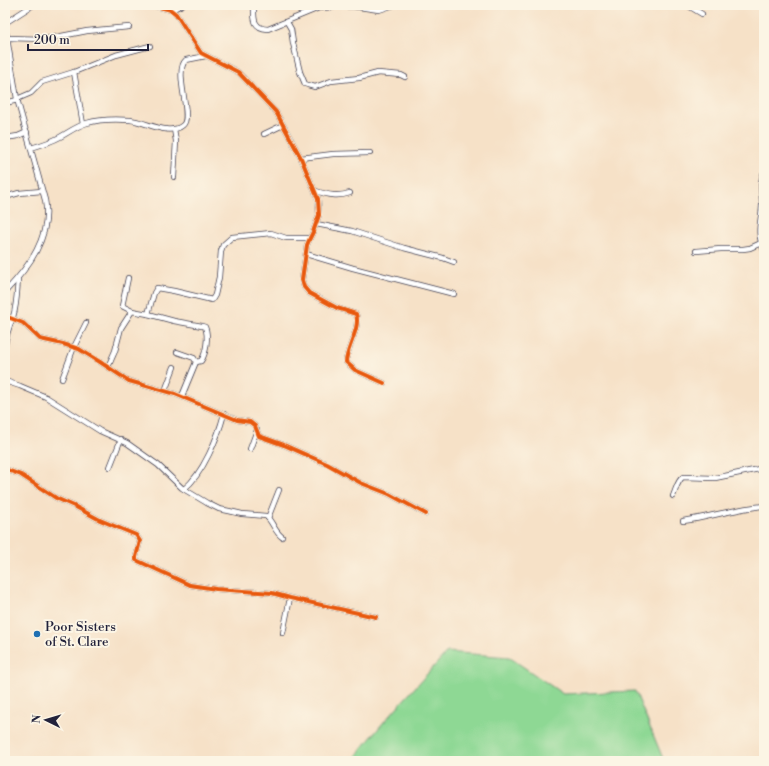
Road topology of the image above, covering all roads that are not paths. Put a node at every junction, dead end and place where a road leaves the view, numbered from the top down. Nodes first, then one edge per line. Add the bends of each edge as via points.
1 (33, 5) edge
2 (152, 5) edge
3 (182, 5) edge
4 (254, 5) edge
5 (394, 5) edge
6 (687, 5) edge
7 (171, 10) junction
8 (702, 14) dead end
9 (286, 22) junction
10 (5, 24) edge
11 (129, 27) dead end
12 (7, 38) junction
13 (150, 46) dead end
14 (206, 56) junction
15 (74, 72) junction
16 (405, 77) dead end
17 (17, 100) junction
18 (5, 103) edge
19 (83, 124) junction
20 (283, 125) junction
21 (174, 129) junction
22 (27, 132) junction
23 (264, 134) dead end
24 (5, 138) edge
25 (31, 148) junction
26 (370, 154) dead end
27 (301, 158) junction
28 (764, 172) edge
29 (174, 177) dead end
30 (42, 191) junction
31 (316, 191) junction
32 (350, 193) dead end
33 (5, 197) edge
34 (316, 224) junction
35 (310, 238) junction
36 (763, 246) edge
37 (696, 251) dead end
38 (306, 254) junction
39 (454, 262) dead end
40 (128, 278) dead end
41 (18, 279) junction
42 (5, 292) edge
43 (454, 294) dead end
44 (132, 311) junction
45 (148, 314) junction
46 (5, 316) edge
47 (12, 318) junction
48 (86, 323) dead end
49 (5, 345) edge
50 (74, 347) junction
51 (177, 352) dead end
52 (196, 362) junction
53 (108, 367) junction
54 (174, 367) dead end
55 (62, 379) dead end
56 (5, 382) edge
57 (384, 383) dead end
58 (166, 391) junction
59 (182, 396) junction
60 (224, 414) junction
61 (257, 430) junction
62 (121, 439) junction
63 (250, 449) dead end
64 (110, 467) dead end
65 (764, 468) edge
66 (5, 469) edge
67 (184, 489) junction
68 (279, 490) dead end
69 (673, 496) dead end
70 (764, 506) edge
71 (426, 514) dead end
72 (268, 518) junction
73 (683, 521) dead end
74 (282, 537) dead end
75 (290, 598) junction
76 (376, 617) dead end
77 (283, 633) dead end

1 - 10 street
2 - 7 street
3 - 7 street
4 - 9 street via 254,20 258,27 268,29
5 - 9 street via 379,10 352,6 319,8
6 - 8 street
7 - 14 street via 197,49
9 - 16 street via 291,29 305,84 315,87 331,81 378,73
10 - 12 street
11 - 12 street via 79,32 46,39
12 - 17 street
13 - 15 street via 116,55
14 - 20 street via 238,72 270,105
14 - 21 street via 186,60 182,66 186,115 184,124
15 - 17 street via 42,82 31,93
15 - 19 street
17 - 18 street
17 - 22 street
19 - 21 street via 100,120 129,120 158,128
19 - 25 street via 54,140
20 - 23 street
20 - 27 street
21 - 29 street
22 - 24 street
22 - 25 street
25 - 30 street
26 - 27 street via 333,154
27 - 31 street
28 - 36 street via 761,184 759,234
30 - 33 street
30 - 41 street via 46,223 38,250
31 - 32 street via 328,196
31 - 34 street via 319,207
34 - 35 street
34 - 39 street via 352,231
35 - 38 street
35 - 45 street via 286,238 271,233 232,237 223,245 219,277 212,300 157,288
36 - 37 street
38 - 43 street
38 - 57 street via 302,280 304,287 309,293 337,308 356,314 355,334 346,358 348,365
40 - 44 street via 122,306
41 - 42 street
41 - 47 street
44 - 45 street
44 - 53 street via 121,328
45 - 52 street via 205,327 207,335 203,357 201,361
46 - 47 street
47 - 49 street
47 - 50 street via 24,323 40,339
48 - 50 street
50 - 53 street
50 - 55 street
51 - 52 street via 194,358
52 - 59 street
53 - 58 street via 129,381
54 - 58 street
56 - 62 street via 46,397 100,431
58 - 59 street
59 - 60 street
60 - 61 street via 236,420 250,422
60 - 67 street via 208,456 194,480
61 - 63 street
61 - 71 street via 260,436 327,464
62 - 64 street
62 - 67 street via 158,465
65 - 69 street via 715,478 683,477
66 - 75 street via 56,498 136,535 140,541 136,560 181,582 201,588 272,593
67 - 72 street via 219,509
68 - 72 street
70 - 73 street
72 - 74 street via 276,533
75 - 76 street
75 - 77 street

